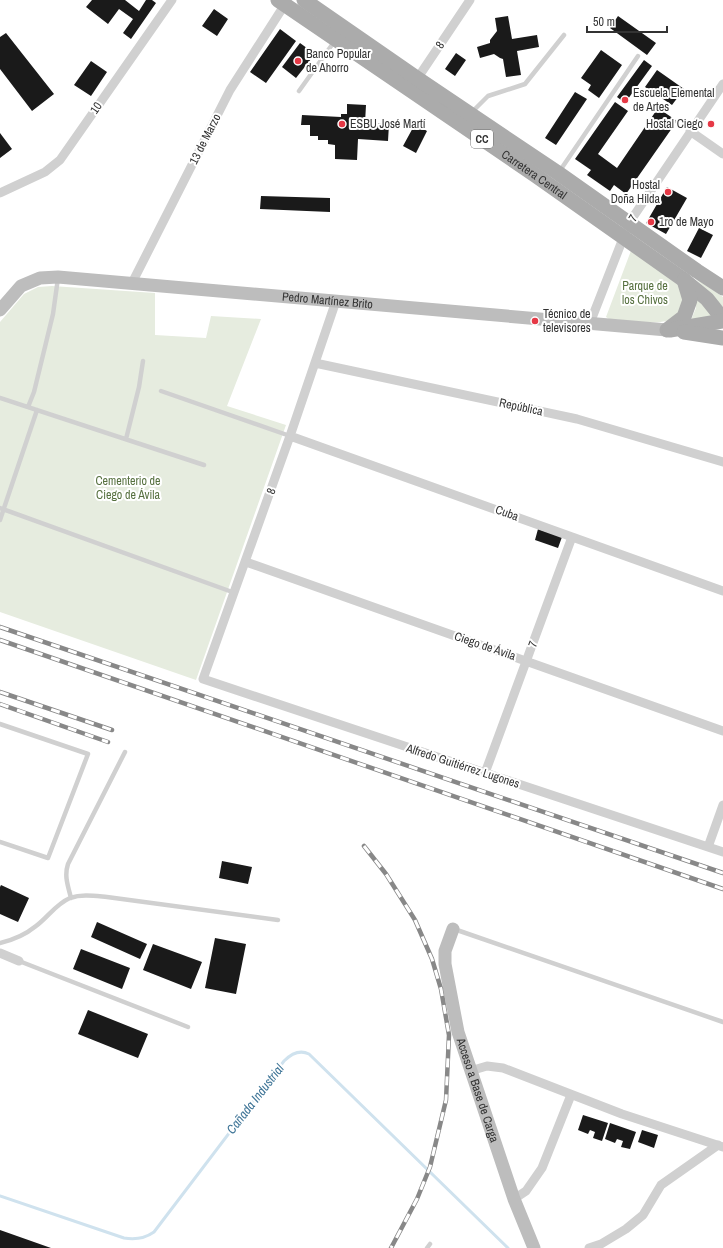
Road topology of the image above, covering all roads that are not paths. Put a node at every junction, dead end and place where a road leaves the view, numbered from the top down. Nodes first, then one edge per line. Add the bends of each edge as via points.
1 (172, 0) edge
2 (304, 0) edge
3 (470, 0) edge
4 (284, 2) edge
5 (564, 35) dead end
6 (336, 39) junction
7 (638, 56) dead end
8 (413, 84) junction
9 (723, 84) edge
10 (299, 91) dead end
11 (470, 114) junction
12 (690, 131) junction
13 (723, 154) edge
14 (558, 173) junction
15 (0, 193) edge
16 (627, 230) junction
17 (58, 277) junction
18 (684, 280) junction
19 (132, 283) junction
20 (723, 288) edge
21 (336, 301) junction
22 (0, 310) edge
23 (723, 320) edge
24 (590, 323) junction
25 (667, 330) junction
26 (723, 338) edge
27 (143, 361) dead end
28 (315, 363) junction
29 (161, 390) dead end
30 (0, 398) edge
31 (28, 407) junction
32 (37, 410) junction
33 (290, 436) junction
34 (126, 439) junction
35 (723, 462) edge
36 (204, 465) dead end
37 (2, 508) edge
38 (0, 520) edge
39 (572, 537) junction
40 (246, 562) junction
41 (723, 591) edge
42 (235, 593) junction
43 (526, 661) junction
44 (203, 679) joint
45 (0, 724) edge
46 (723, 731) edge
47 (125, 752) dead end
48 (485, 773) junction
49 (723, 805) edge
50 (0, 842) edge
51 (708, 848) junction
52 (723, 852) edge
53 (71, 898) junction
54 (278, 920) dead end
55 (452, 929) joint
56 (0, 943) edge
57 (0, 953) edge
58 (19, 961) joint
59 (723, 1022) edge
60 (188, 1027) dead end
61 (470, 1071) junction
62 (571, 1095) junction
63 (720, 1146) edge
64 (514, 1200) junction
65 (534, 1248) edge
66 (589, 1248) edge

1 - 15 street, 10 via 60,160 45,172
2 - 8 main road, Carretera Central / CC
3 - 8 street, 8
4 - 6 main road, Carretera Central / CC
4 - 19 street, 13 de Marzo via 230,90
5 - 11 lane via 526,84 488,96
6 - 8 main road, Carretera Central / CC
6 - 10 lane
7 - 14 lane
8 - 11 main road, Carretera Central / CC
8 - 16 main road, Carretera Central / CC
9 - 12 street, 7
11 - 14 main road, Carretera Central / CC
12 - 13 street
12 - 16 street, 7
14 - 16 main road, Carretera Central / CC
16 - 18 main road, Carretera Central / CC
16 - 20 main road, Carretera Central / CC
16 - 24 street, 7
17 - 19 street, Pedro Martínez Brito
17 - 22 street, Pedro Martínez Brito via 40,278 21,286
17 - 31 lane via 53,314
18 - 23 main road, Carretera Central / CC via 707,299
18 - 25 main road via 690,300 684,317
19 - 21 street, Pedro Martínez Brito
21 - 24 street, Pedro Martínez Brito
21 - 28 street, 8
23 - 25 main road
24 - 25 street, Pedro Martínez Brito
25 - 26 main road
27 - 34 lane
28 - 33 street, 8
28 - 35 street, República via 577,419
29 - 33 lane
30 - 31 lane
31 - 32 lane
32 - 34 lane
32 - 37 lane
33 - 39 street, Cuba
33 - 40 street, 8
34 - 36 lane
37 - 38 lane
37 - 42 lane
39 - 41 street, Cuba
39 - 43 street, 7
40 - 42 street, 8
40 - 43 street, Ciego de Ávila
42 - 44 street, 8
43 - 46 street, Ciego de Ávila
43 - 48 street, 7
44 - 48 street, Alfredo Guitiérrez Lugones
45 - 50 lane via 88,754 48,858
47 - 53 lane via 68,864 66,878
48 - 51 street, Alfredo Guitiérrez Lugones
49 - 51 street
51 - 52 street, Alfredo Guitiérrez Lugones
53 - 54 lane via 84,895 108,897
53 - 56 lane via 58,905 36,926 15,939
55 - 59 lane
55 - 61 street, Acceso a Base de Carga via 445,951 445,964 458,1032
57 - 58 street
58 - 60 lane
61 - 62 street via 487,1066 503,1068
61 - 64 street, Acceso a Base de Carga
62 - 63 street
62 - 64 street via 542,1168 526,1191
63 - 66 street via 662,1185 643,1215 626,1229
64 - 65 street, Acceso a Base de Carga

